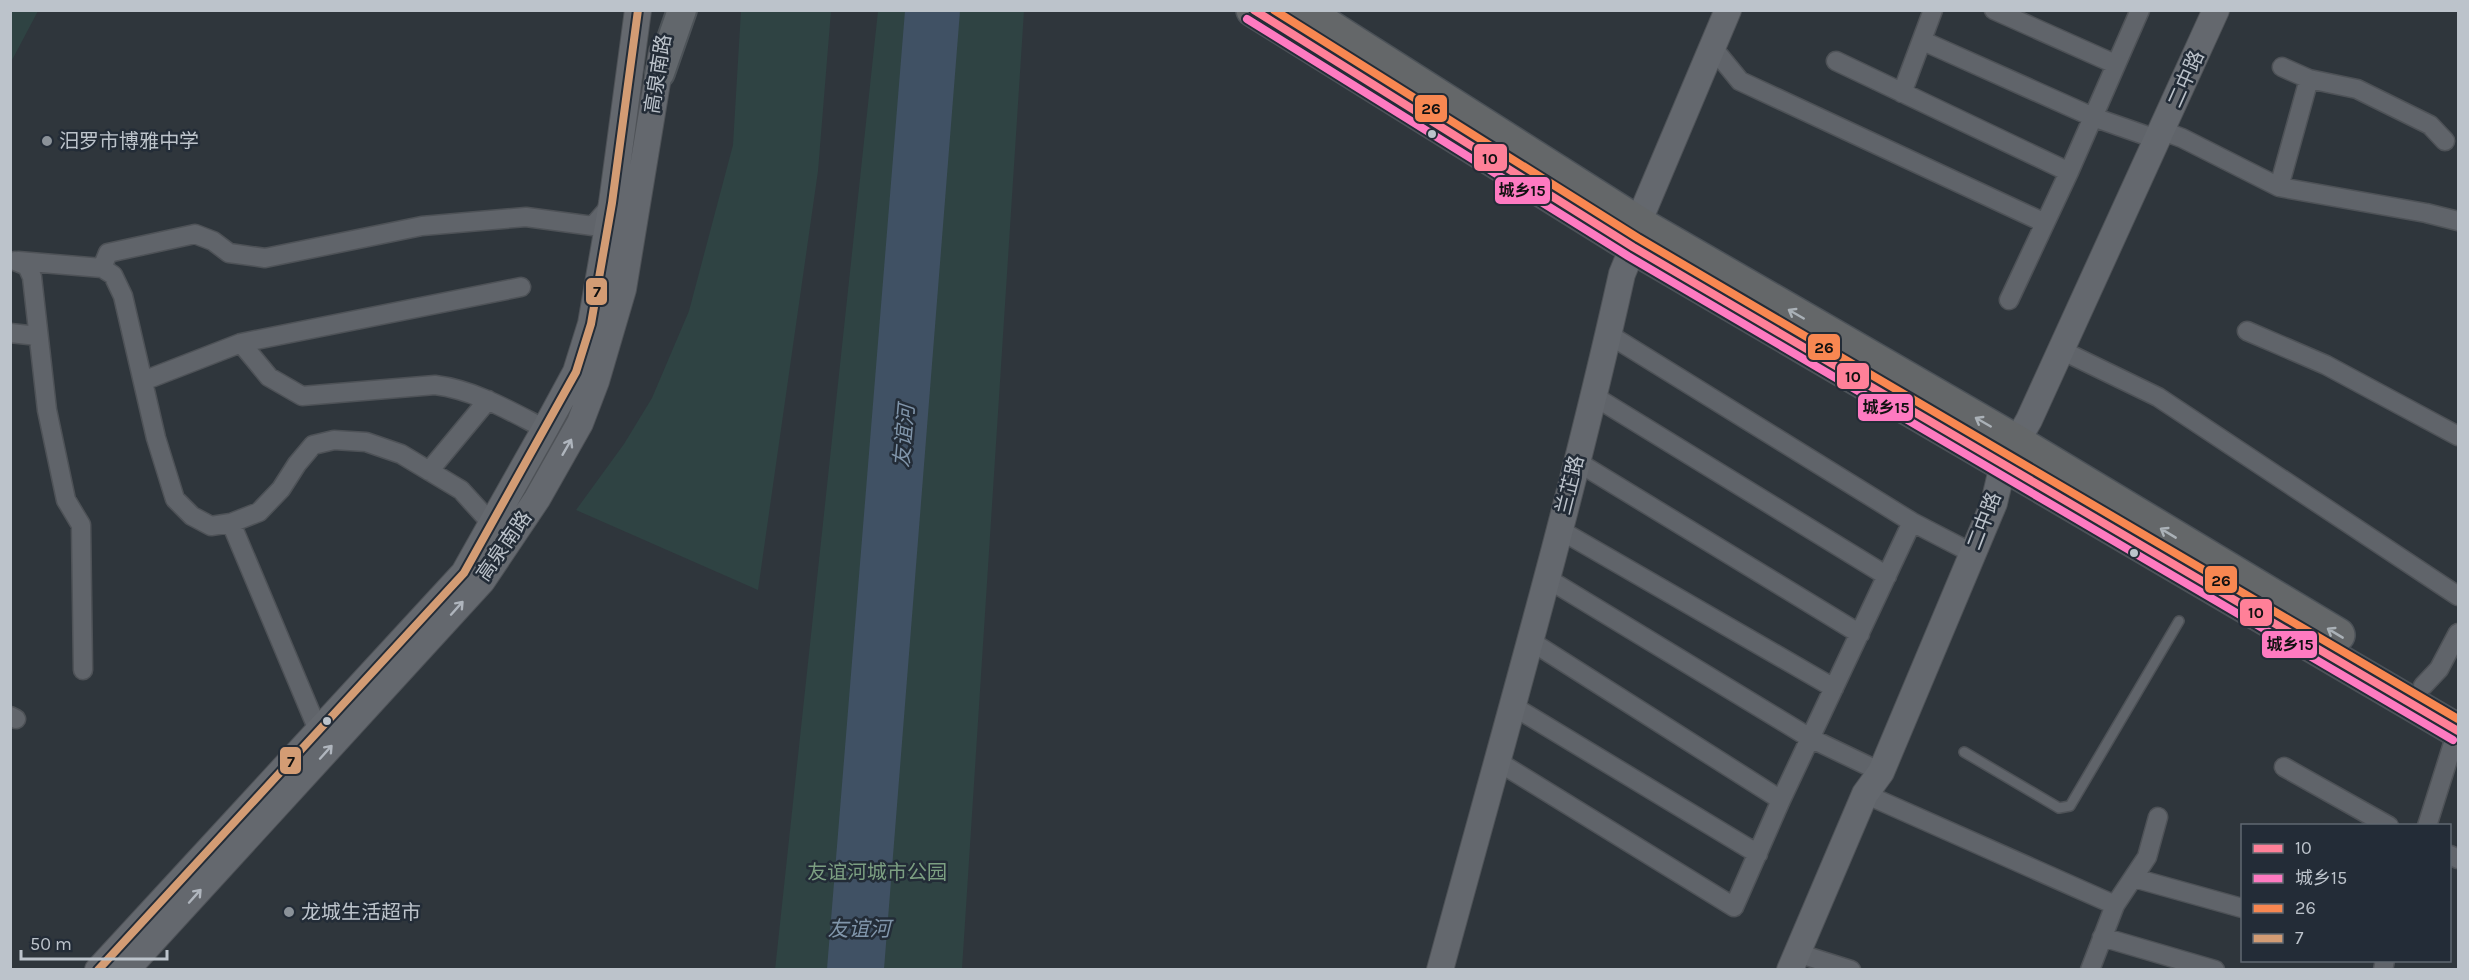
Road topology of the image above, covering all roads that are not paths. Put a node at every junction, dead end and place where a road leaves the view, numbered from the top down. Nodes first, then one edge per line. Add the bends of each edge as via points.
1 (638, 10) edge
2 (667, 10) edge
3 (682, 10) edge
4 (1253, 10) edge
5 (1303, 10) edge
6 (1728, 10) edge
7 (1933, 10) edge
8 (1994, 10) edge
9 (2140, 10) edge
10 (2216, 10) edge
11 (1923, 41) junction
12 (1713, 48) junction
13 (1836, 61) dead end
14 (2115, 64) junction
15 (2282, 67) dead end
16 (660, 73) junction
17 (2309, 79) junction
18 (1902, 93) junction
19 (2093, 117) junction
20 (2161, 135) junction
21 (2445, 141) dead end
22 (2069, 172) junction
23 (2279, 187) junction
24 (612, 203) junction
25 (2458, 221) edge
26 (2045, 223) junction
27 (1636, 235) junction
28 (14, 261) edge
29 (102, 268) junction
30 (521, 287) dead end
31 (2009, 300) dead end
32 (2247, 331) dead end
33 (10, 333) edge
34 (1608, 334) junction
35 (38, 336) junction
36 (241, 343) junction
37 (2059, 349) junction
38 (143, 381) junction
39 (1592, 395) junction
40 (488, 400) junction
41 (545, 429) junction
42 (2458, 436) edge
43 (2010, 453) junction
44 (1576, 461) junction
45 (429, 471) junction
46 (1912, 522) junction
47 (231, 523) junction
48 (491, 523) junction
49 (1560, 531) junction
50 (1972, 553) junction
51 (1887, 576) junction
52 (1548, 579) junction
53 (2458, 596) edge
54 (2179, 621) dead end
55 (2458, 633) edge
56 (1860, 634) junction
57 (1529, 640) junction
58 (84, 669) dead end
59 (2423, 686) junction
60 (1834, 688) junction
61 (1511, 705) junction
62 (2458, 722) edge
63 (318, 730) junction
64 (1810, 738) junction
65 (1964, 752) dead end
66 (1497, 761) junction
67 (2284, 767) dead end
68 (1881, 772) junction
69 (1865, 794) junction
70 (1781, 800) junction
71 (2158, 817) dead end
72 (2387, 824) edge
73 (2427, 824) edge
74 (1758, 854) junction
75 (2134, 878) junction
76 (2115, 905) junction
77 (2241, 908) edge
78 (2102, 937) junction
79 (1794, 961) edge
80 (98, 969) edge
81 (126, 969) edge
82 (1440, 969) edge
83 (1851, 969) edge
84 (2090, 969) edge
85 (2214, 969) edge

1 - 24 main road, 高泉南路
2 - 16 main road, 高泉南路
3 - 16 main road
4 - 27 highway
5 - 27 highway
6 - 12 main road, 兰芷路
7 - 11 street
8 - 14 street
9 - 14 street
10 - 20 main road, 二中路
11 - 18 street
11 - 19 street
12 - 26 street via 1740,81
12 - 27 main road, 兰芷路
13 - 18 street
14 - 19 street
15 - 17 street
81 -> 16 main road, 高泉南路 via 482,581 537,499 580,423 609,339 623,290
17 - 21 street via 2357,89 2430,125
17 - 23 street
18 - 22 street
19 - 20 street
19 - 22 street
20 - 23 street via 2182,138
20 - 37 main road, 二中路
22 - 26 street
23 - 25 street
24 - 29 street via 593,226 525,217 422,226 265,258 229,253 195,234 108,253
24 - 41 main road, 高泉南路 via 591,324 576,372
26 - 31 street
27 - 34 main road, 兰芷路
27 - 43 highway
28 - 29 street
28 - 35 street via 27,266 32,277
29 - 38 street via 113,275 123,296
30 - 36 street
32 - 42 street via 2326,365
33 - 35 street
34 - 39 main road, 兰芷路
34 - 46 street
35 - 58 street via 47,410 66,500 81,525
36 - 38 street
36 - 40 street via 269,377 302,396 435,385
37 - 43 main road, 二中路 via 2029,420
37 - 53 street via 2158,397
38 - 47 street via 175,499 192,516 211,526
39 - 44 main road, 兰芷路
39 - 51 street
40 - 41 street
40 - 45 street
41 - 48 main road, 高泉南路
43 - 50 main road, 二中路
59 -> 43 highway
43 - 62 highway
44 - 49 main road, 兰芷路
44 - 56 street
45 - 47 street via 401,454 366,442 334,440 313,445 259,512
45 - 48 street via 461,490
46 - 50 street
46 - 51 street
47 - 63 street
48 - 63 main road, 高泉南路 via 464,573
49 - 52 main road, 兰芷路
49 - 60 street
50 - 68 main road, 二中路
51 - 56 street
52 - 57 main road, 兰芷路
52 - 64 street
54 - 65 lane via 2070,806 2060,808
55 - 59 street via 2439,669
56 - 60 street
57 - 61 main road, 兰芷路
57 - 70 street
59 - 62 highway
60 - 64 street
61 - 66 main road, 兰芷路
61 - 74 street
62 - 73 street
63 - 80 main road, 高泉南路
64 - 68 street
64 - 70 street
66 - 74 street via 1734,907
66 - 82 main road, 兰芷路
67 - 72 street
68 - 69 main road, 二中路
69 - 76 street
69 - 79 main road, 二中路
70 - 74 street
71 - 75 street via 2147,857
75 - 76 street
75 - 77 street
76 - 78 street
78 - 84 street
78 - 85 street
79 - 83 street

